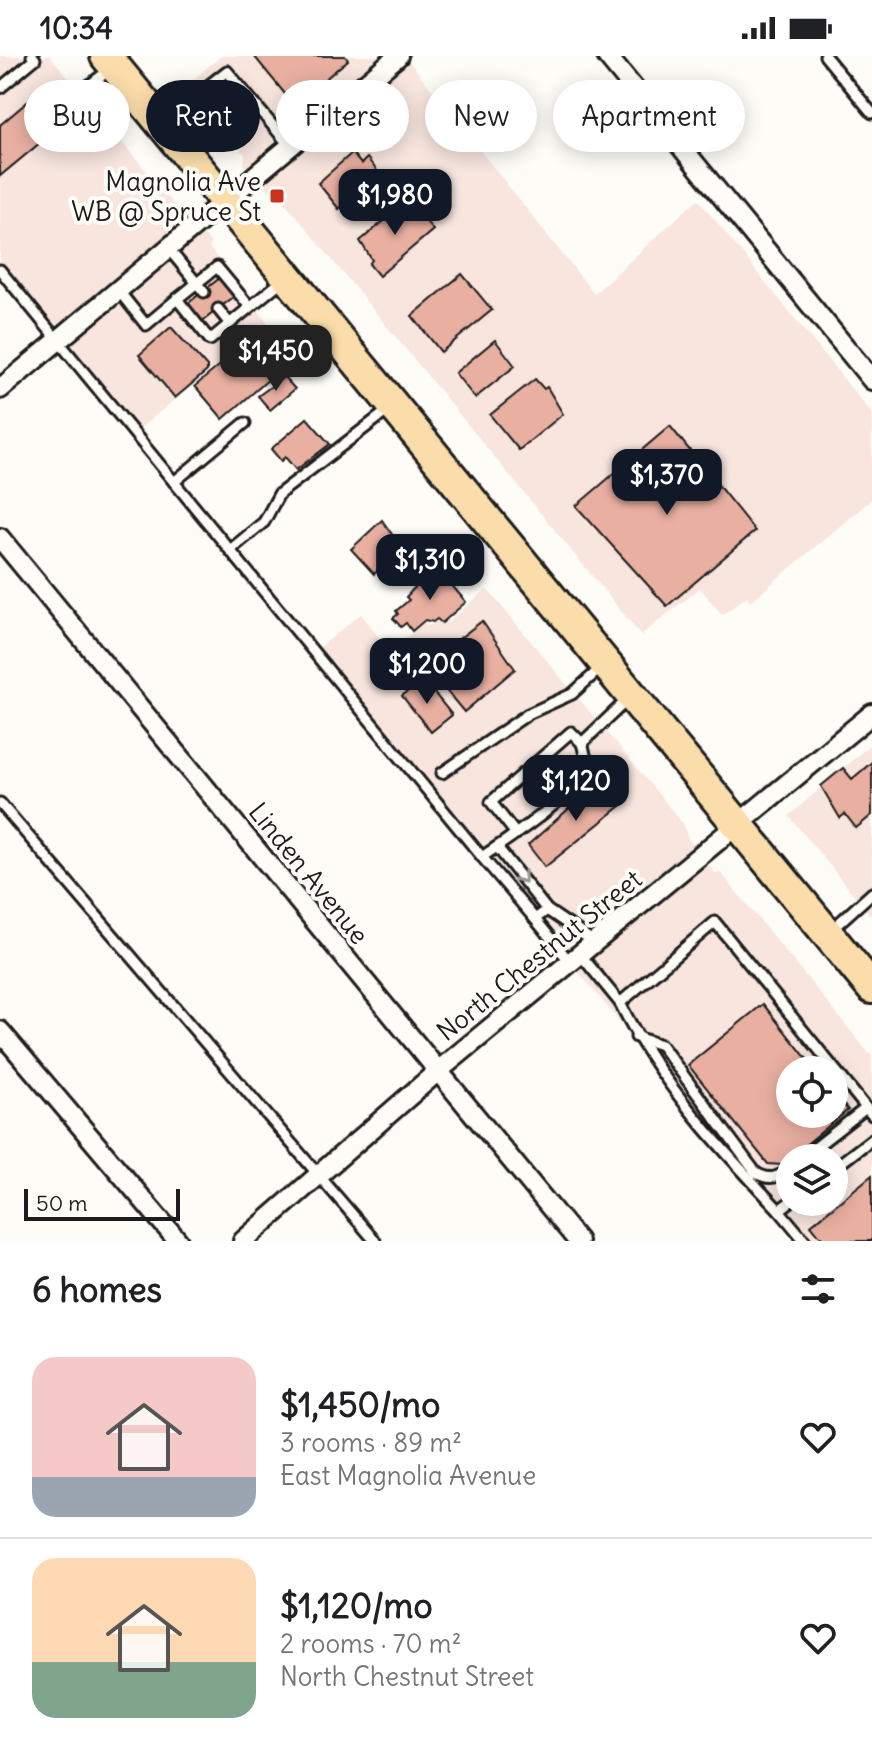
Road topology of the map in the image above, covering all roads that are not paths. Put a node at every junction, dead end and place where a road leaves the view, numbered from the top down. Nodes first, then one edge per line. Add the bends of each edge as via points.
1 (32, 56) edge
2 (607, 56) edge
3 (825, 56) edge
4 (395, 57) edge
5 (110, 61) edge
6 (90, 80) edge
7 (216, 80) edge
8 (235, 80) edge
9 (367, 80) edge
10 (0, 88) edge
11 (146, 105) edge
12 (260, 110) edge
13 (872, 113) edge
14 (276, 129) edge
15 (185, 152) edge
16 (280, 152) edge
17 (223, 199) junction
18 (167, 247) junction
19 (0, 270) edge
20 (287, 277) junction
21 (197, 283) junction
22 (117, 289) junction
23 (204, 292) dead end
24 (177, 299) junction
25 (250, 307) junction
26 (218, 309) dead end
27 (230, 324) junction
28 (57, 340) junction
29 (872, 380) edge
30 (0, 389) edge
31 (393, 406) junction
32 (245, 423) dead end
33 (174, 482) junction
34 (0, 538) edge
35 (230, 550) junction
36 (605, 664) junction
37 (632, 696) junction
38 (872, 714) edge
39 (582, 743) junction
40 (442, 773) dead end
41 (0, 803) edge
42 (739, 825) junction
43 (516, 834) junction
44 (497, 847) junction
45 (482, 857) junction
46 (872, 893) edge
47 (547, 910) junction
48 (535, 919) junction
49 (827, 933) junction
50 (581, 953) junction
51 (872, 988) edge
52 (620, 1003) junction
53 (0, 1031) edge
54 (636, 1037) junction
55 (438, 1071) junction
56 (869, 1112) edge
57 (872, 1139) edge
58 (822, 1144) edge
59 (848, 1157) edge
60 (320, 1177) junction
61 (776, 1177) edge
62 (776, 1207) edge
63 (784, 1216) edge
64 (178, 1241) edge
65 (243, 1241) edge
66 (375, 1241) edge
67 (578, 1241) edge
68 (805, 1241) edge

1 - 10 lane via 35,59
2 - 29 street
3 - 13 lane
4 - 9 street
5 - 6 lane
5 - 11 main road
7 - 8 lane via 227,71
12 - 14 lane
15 - 17 main road
16 - 17 street
17 - 18 street
17 - 20 main road
18 - 21 lane
18 - 22 street
19 - 28 lane
20 - 25 lane
20 - 31 main road
21 - 23 lane
21 - 24 lane
21 - 25 lane via 217,267
22 - 24 lane via 146,325
22 - 28 street
24 - 27 lane via 210,340
25 - 27 lane
26 - 27 lane
28 - 30 street
28 - 33 lane
31 - 35 lane via 279,494 264,522
31 - 36 main road
32 - 33 lane
33 - 35 lane
34 - 55 street, Linden Avenue
35 - 45 lane
36 - 37 main road
36 - 40 lane via 572,694 528,714
37 - 39 lane
37 - 42 main road
38 - 42 street, North Chestnut Street
39 - 43 lane via 589,770 568,794
39 - 43 lane via 571,732 491,802
41 - 60 lane
42 - 49 main road
42 - 50 street, North Chestnut Street
43 - 44 lane
44 - 45 lane
44 -> 47 lane
45 - 48 lane
46 - 49 lane
47 - 48 lane
47 - 50 lane
48 - 50 lane
49 - 51 main road
50 - 52 lane
50 - 55 street, North Chestnut Street
52 - 54 lane
52 - 56 lane via 715,922
53 - 64 street
54 - 61 lane via 661,1045 756,1173
54 - 62 lane via 732,1161
55 - 60 street, North Chestnut Street
55 - 67 street, Linden Avenue
56 - 58 lane
57 - 59 lane
60 - 65 street, North Chestnut Street
60 - 66 lane
63 - 68 lane

